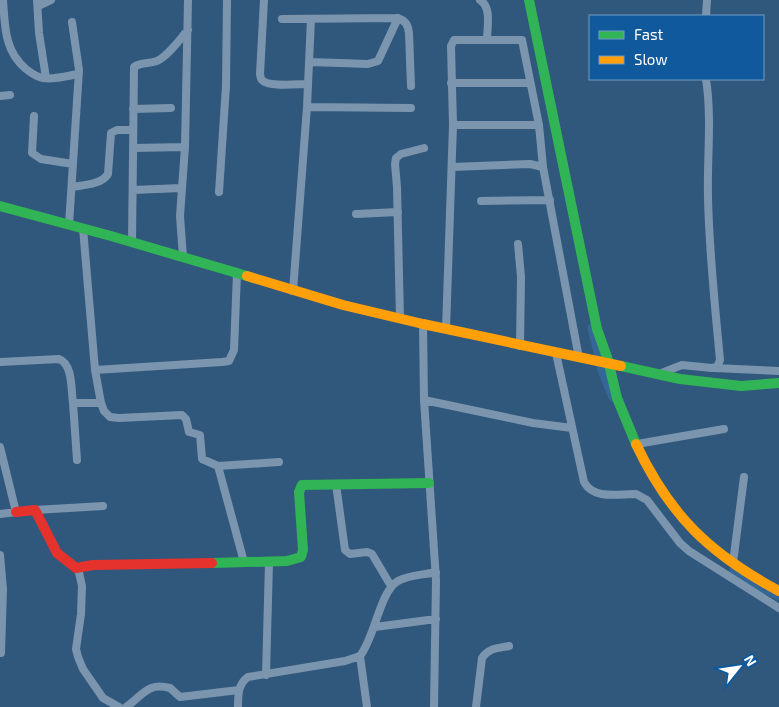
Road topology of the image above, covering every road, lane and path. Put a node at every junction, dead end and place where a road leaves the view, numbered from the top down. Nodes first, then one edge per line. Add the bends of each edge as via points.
1 (3, 0) edge
2 (51, 0) edge
3 (188, 0) edge
4 (227, 0) edge
5 (264, 0) edge
6 (480, 0) edge
7 (529, 0) edge
8 (707, 0) edge
9 (38, 3) edge
10 (706, 15) edge
11 (398, 18) junction
12 (282, 19) dead end
13 (311, 19) junction
14 (72, 22) dead end
15 (188, 30) junction
16 (487, 40) junction
17 (4, 45) edge
18 (310, 62) junction
19 (78, 74) junction
20 (46, 78) junction
21 (706, 80) edge
22 (451, 83) junction
23 (530, 83) junction
24 (308, 84) junction
25 (412, 86) dead end
26 (10, 95) dead end
27 (0, 96) edge
28 (171, 108) dead end
29 (307, 108) junction
30 (411, 108) dead end
31 (133, 109) junction
32 (34, 116) dead end
33 (453, 125) junction
34 (539, 125) junction
35 (133, 130) junction
36 (185, 147) junction
37 (133, 148) junction
38 (424, 148) dead end
39 (73, 164) junction
40 (452, 167) junction
41 (543, 167) junction
42 (72, 187) junction
43 (182, 188) junction
44 (134, 190) junction
45 (219, 192) dead end
46 (550, 200) junction
47 (481, 201) dead end
48 (0, 206) edge
49 (398, 212) junction
50 (356, 214) dead end
51 (69, 225) junction
52 (83, 228) junction
53 (132, 242) junction
54 (518, 244) dead end
55 (182, 257) junction
56 (237, 273) junction
57 (293, 290) junction
58 (400, 319) junction
59 (423, 324) junction
60 (446, 330) junction
61 (520, 346) junction
62 (556, 353) junction
63 (584, 358) junction
64 (0, 362) edge
65 (607, 363) junction
66 (712, 368) junction
67 (95, 370) junction
68 (779, 370) edge
69 (659, 374) junction
70 (779, 383) edge
71 (424, 400) junction
72 (72, 403) junction
73 (101, 403) junction
74 (572, 428) junction
75 (724, 428) dead end
76 (637, 444) junction
77 (0, 447) edge
78 (77, 460) dead end
79 (279, 462) dead end
80 (218, 466) junction
81 (744, 478) dead end
82 (429, 483) junction
83 (336, 484) junction
84 (103, 506) dead end
85 (35, 510) junction
86 (16, 512) junction
87 (0, 514) edge
88 (0, 555) edge
89 (244, 562) junction
90 (268, 562) junction
91 (733, 562) junction
92 (78, 568) junction
93 (436, 572) junction
94 (391, 586) junction
95 (779, 591) edge
96 (779, 608) edge
97 (436, 619) junction
98 (375, 627) junction
99 (509, 646) dead end
100 (1, 653) dead end
101 (360, 656) junction
102 (266, 675) junction
103 (239, 690) junction
104 (119, 707) edge
105 (126, 707) edge
106 (238, 707) edge
107 (367, 707) edge
108 (434, 707) edge
109 (476, 707) edge

1 - 17 street
2 - 9 street
3 - 15 street
4 - 45 street via 226,86
5 - 24 street via 261,79 271,84
6 - 16 street via 487,8
7 - 65 street via 596,329
8 - 10 street
9 - 20 street
11 - 13 street
11 - 18 street via 380,57 373,64
11 - 25 street via 408,25
12 - 13 street
13 - 18 street
14 - 19 street
15 - 31 street via 164,56 134,67
15 - 36 street
16 - 22 street via 457,39 452,42
16 - 23 street via 522,40
17 - 20 street via 23,67
18 - 24 street
19 - 20 street
19 - 39 street
21 - 66 street via 710,127 709,233 720,360 719,365
22 - 23 street
22 - 33 street
23 - 34 street
24 - 29 street
26 - 27 street
28 - 31 street
29 - 30 street
29 - 57 street
31 - 35 street
32 - 39 street via 32,153 41,159
33 - 34 street
33 - 40 street
34 - 41 street
35 - 37 street
35 - 42 street via 111,133 106,177
36 - 37 street
36 - 43 street
37 - 44 street
38 - 49 street via 396,158
39 - 42 street
40 - 41 street via 530,164
40 - 60 street
41 - 46 street
42 - 51 street
43 - 44 street
43 - 55 street
44 - 53 street
46 - 47 street
46 - 63 street
48 - 51 street
49 - 50 street
49 - 58 street
51 - 52 street
52 - 53 street
52 - 67 street
53 - 55 street
54 - 61 street
55 - 56 street
56 - 57 street
56 - 67 street via 234,350 229,360
57 - 58 street
58 - 59 street
59 - 60 street
59 - 71 street
60 - 61 street
61 - 62 street
62 - 63 street
62 - 74 street
63 - 65 street
64 - 72 street via 63,360 68,367
65 - 69 street
65 - 76 street via 618,400
66 - 68 street
66 - 69 street via 682,365
67 - 73 street
69 - 70 street via 741,386
71 - 74 street
71 - 82 street
72 - 73 street
72 - 78 street
73 - 80 street via 110,417 182,415 189,432 200,435 202,458
74 - 96 street via 584,482 591,491 641,496 689,551
75 - 76 street
76 - 91 street via 684,522
77 - 86 street
79 - 80 street
80 - 89 street
81 - 91 street
82 - 83 street
82 - 93 street
83 - 90 street via 302,485 299,492 301,557
83 - 94 street via 345,550 350,554 372,554
84 - 85 street
85 - 86 street
85 - 92 street via 58,553
86 - 87 street
88 - 100 street via 3,589
89 - 90 street
89 - 92 street
90 - 102 street
91 - 95 street
92 - 104 street via 82,586 78,657 103,698
93 - 94 street via 399,580
93 - 97 street
94 - 98 street
97 - 98 street
97 - 108 street
98 - 101 street
99 - 109 street via 490,650 482,658
101 - 102 street
101 - 107 street
102 - 103 street via 248,677
103 - 105 street via 180,697 170,688 152,688 145,690
103 - 106 street

